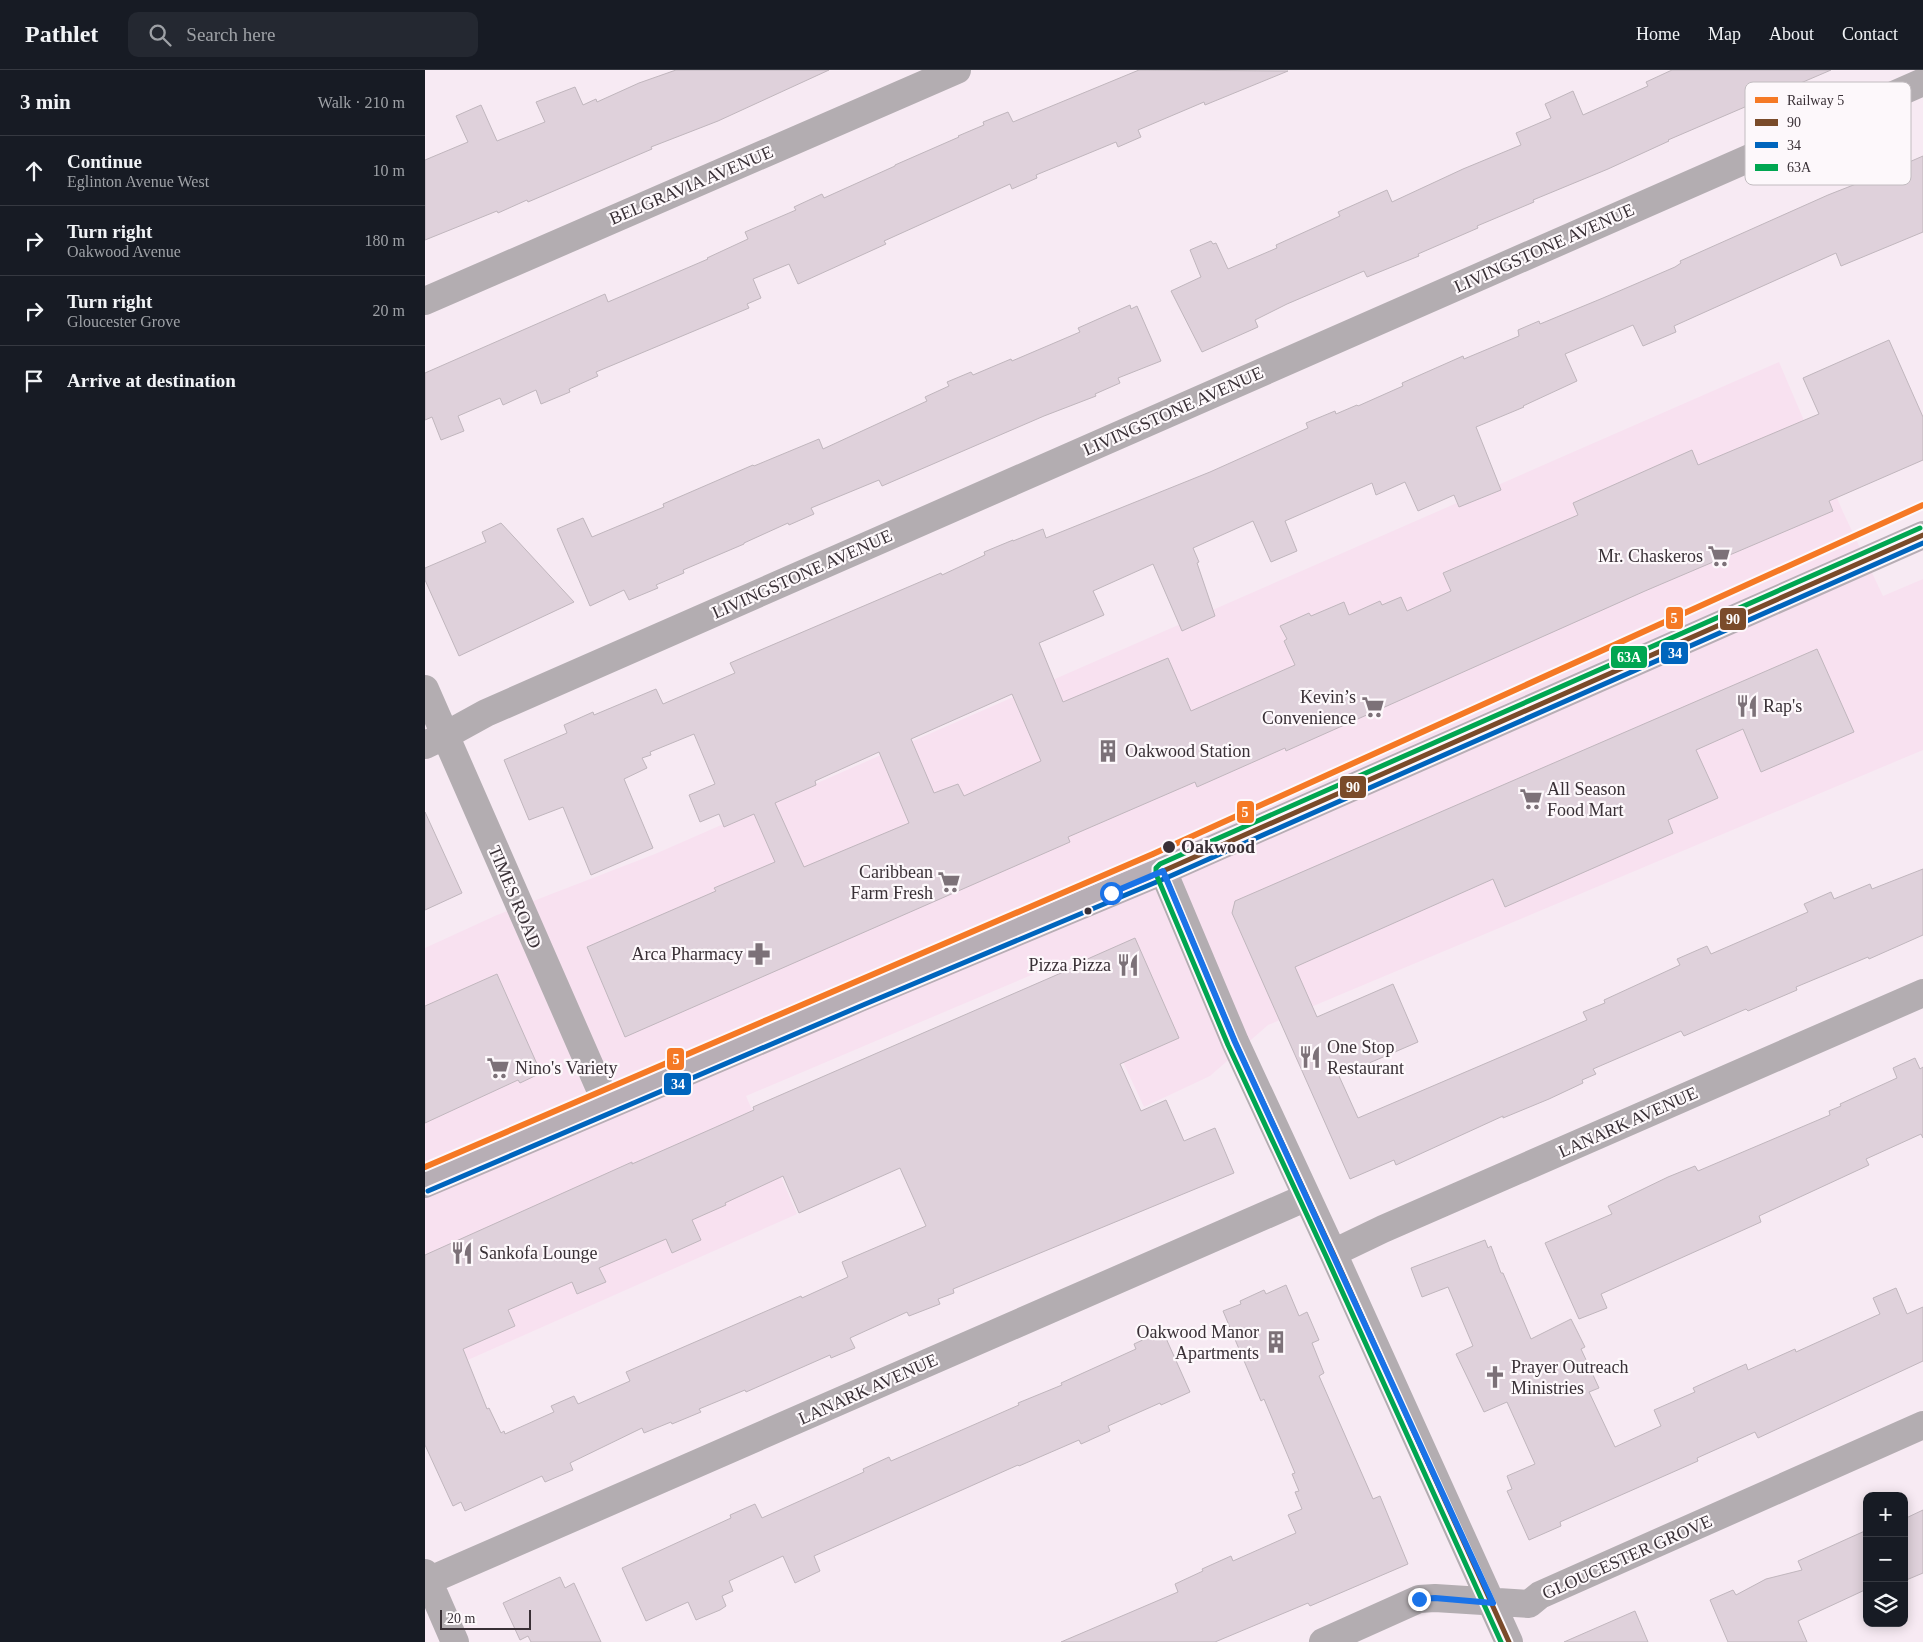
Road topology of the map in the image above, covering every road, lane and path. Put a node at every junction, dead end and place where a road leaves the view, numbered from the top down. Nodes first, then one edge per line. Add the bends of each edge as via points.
1 (957, 70) edge
2 (1923, 82) edge
3 (1911, 87) edge
4 (1745, 160) edge
5 (425, 301) edge
6 (1923, 535) edge
7 (425, 689) edge
8 (436, 740) edge
9 (1163, 871) junction
10 (1923, 993) edge
11 (607, 1105) junction
12 (425, 1184) edge
13 (1307, 1197) junction
14 (1333, 1252) junction
15 (1923, 1425) edge
16 (427, 1577) edge
17 (1493, 1603) junction
18 (455, 1642) edge
19 (1323, 1642) edge
20 (1509, 1642) edge

1 - 5 street, BELGRAVIA AVENUE
2 - 3 street, LIVINGSTONE AVENUE
4 - 8 street, LIVINGSTONE AVENUE via 486,713
6 - 9 main road
7 - 8 street, TIMES ROAD
8 - 11 street, TIMES ROAD via 523,916
9 - 11 main road
9 - 13 street via 1235,1042
10 - 14 street, LANARK AVENUE
11 - 12 main road
13 - 14 street
13 - 16 street, LANARK AVENUE
14 - 17 street
15 - 17 street, GLOUCESTER GROVE via 1540,1595 1529,1604
16 - 18 street
17 - 19 street, GLOUCESTER GROVE via 1419,1599
17 - 20 street

